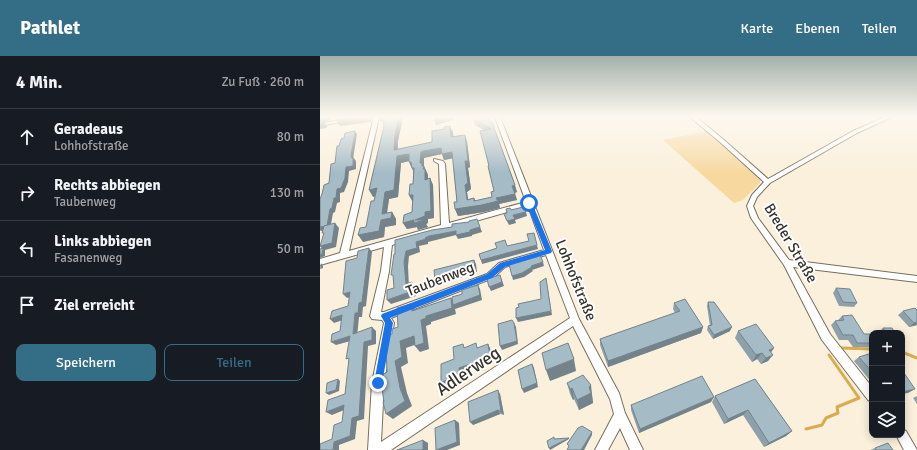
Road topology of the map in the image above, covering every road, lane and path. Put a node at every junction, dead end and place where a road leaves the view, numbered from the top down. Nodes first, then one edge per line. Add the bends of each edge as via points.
1 (373, 135) edge
2 (504, 135) edge
3 (715, 135) edge
4 (849, 135) edge
5 (436, 160) dead end
6 (768, 182) junction
7 (529, 203) junction
8 (445, 226) junction
9 (388, 242) junction
10 (549, 251) junction
11 (344, 255) junction
12 (320, 262) edge
13 (787, 263) junction
14 (917, 279) edge
15 (385, 316) junction
16 (575, 320) junction
17 (869, 392) edge
18 (620, 415) junction
19 (904, 438) edge
20 (374, 450) edge
21 (380, 450) edge
22 (601, 450) edge
23 (637, 450) edge
24 (911, 450) edge

1 - 11 street
2 - 7 street, Lohhofstraße
3 - 6 street
4 - 6 street, Breder Straße
5 - 8 street via 442,164
6 - 13 street, Breder Straße via 754,196 751,209
7 - 8 street
7 - 10 street, Lohhofstraße
8 - 9 street
9 - 11 street
9 - 15 street via 385,271 375,316
10 - 15 street, Taubenweg via 502,265 490,276
10 - 16 street, Lohhofstraße
11 - 12 street
13 - 14 street
13 - 17 street, Breder Straße via 826,337
15 - 20 street via 389,323 378,383
16 - 18 street, Lohhofstraße via 615,397
16 - 21 street, Adlerweg
18 - 22 street
18 - 23 street, Lohhofstraße
19 - 24 street

